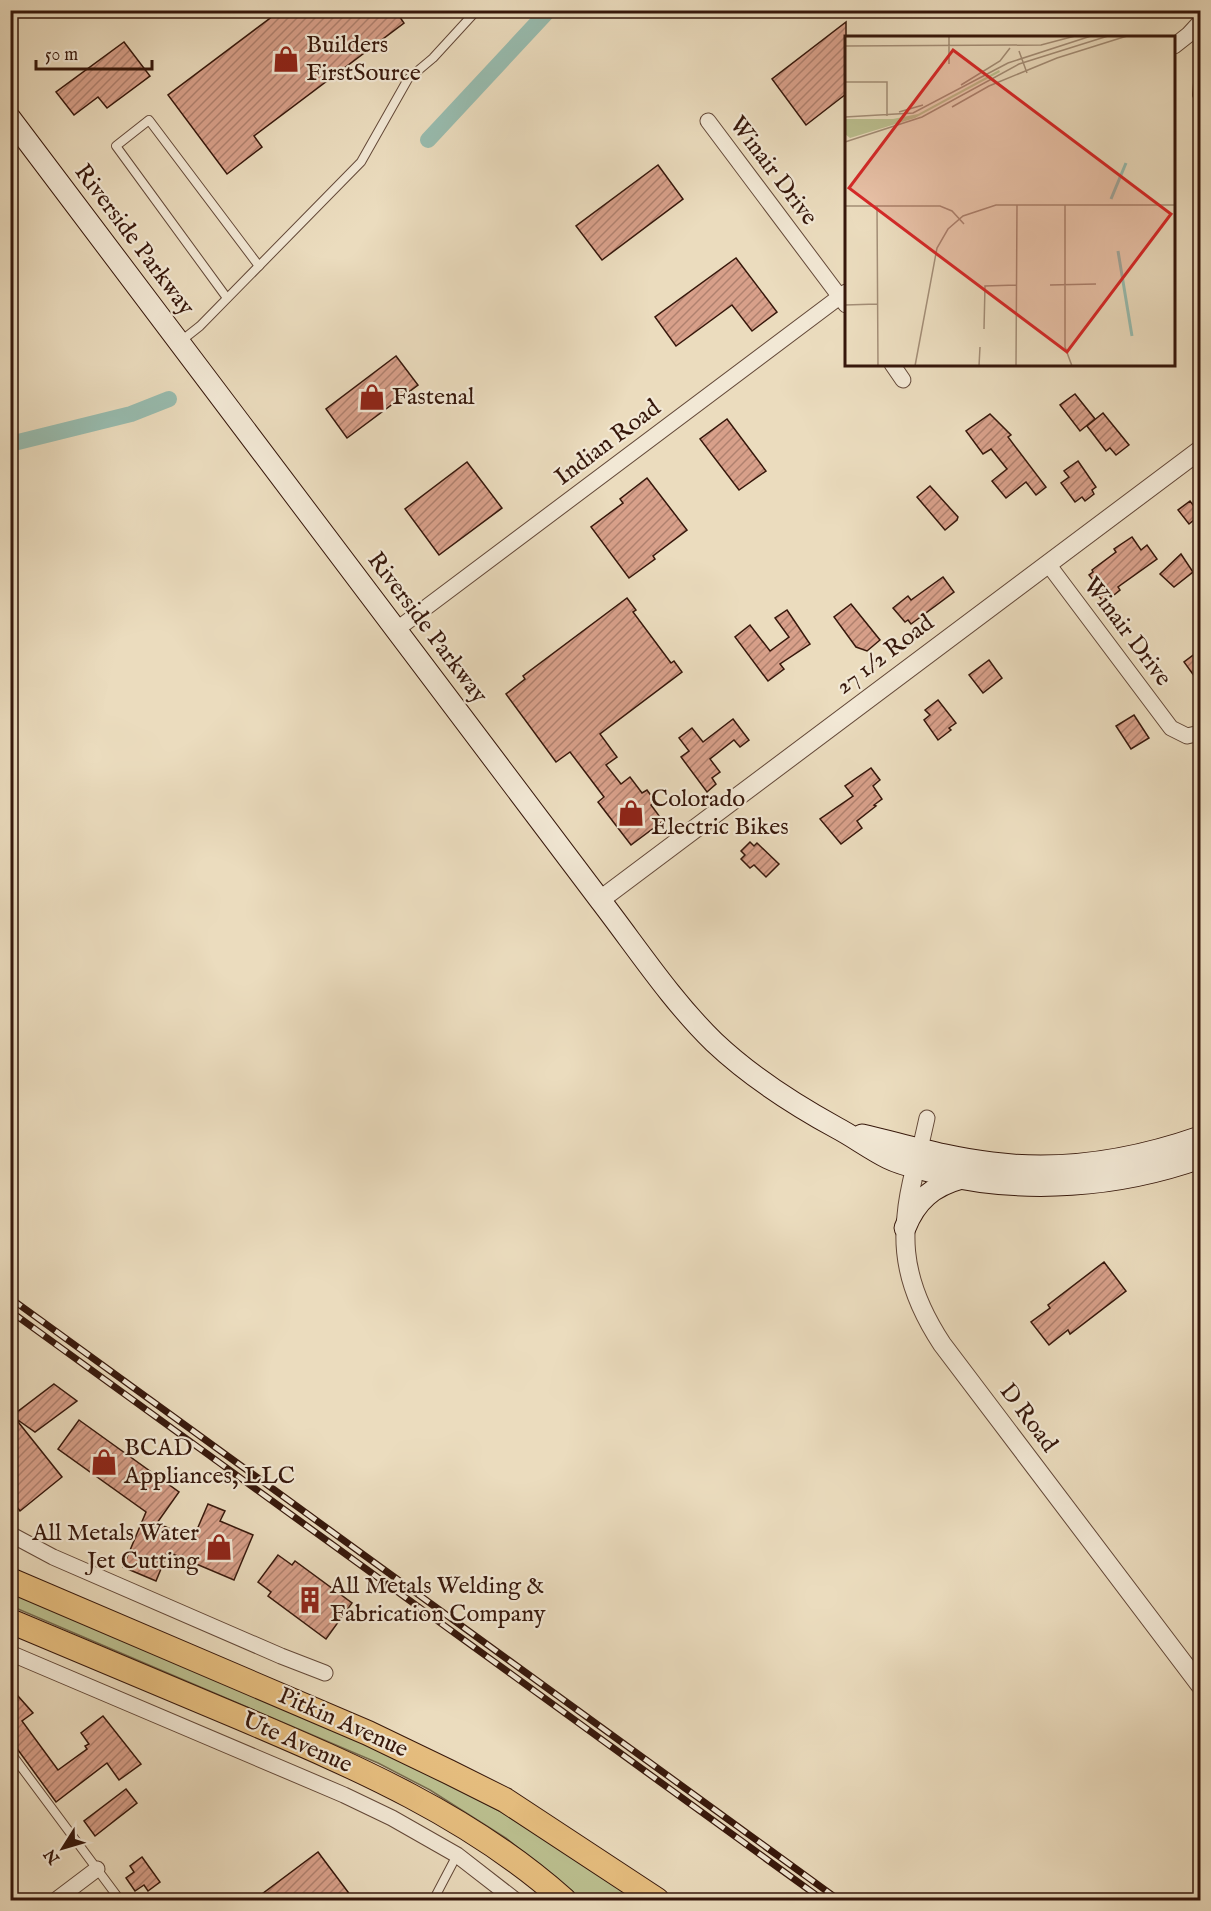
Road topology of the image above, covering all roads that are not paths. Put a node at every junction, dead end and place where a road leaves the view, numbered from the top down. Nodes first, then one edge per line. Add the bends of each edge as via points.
1 (477, 10) edge
2 (1200, 22) edge
3 (1175, 45) edge
4 (1200, 81) edge
5 (1200, 100) edge
6 (10, 118) edge
7 (708, 121) dead end
8 (259, 266) junction
9 (227, 298) junction
10 (844, 298) edge
11 (179, 342) junction
12 (893, 366) edge
13 (903, 380) dead end
14 (1200, 450) edge
15 (1048, 564) junction
16 (396, 630) junction
17 (1200, 733) edge
18 (600, 900) junction
19 (927, 1118) dead end
20 (1200, 1137) edge
21 (918, 1158) junction
22 (1200, 1158) edge
23 (962, 1178) junction
24 (905, 1228) junction
25 (10, 1534) edge
26 (10, 1580) edge
27 (10, 1621) edge
28 (10, 1653) edge
29 (325, 1673) dead end
30 (1199, 1680) edge
31 (10, 1752) edge
32 (457, 1855) junction
33 (97, 1869) junction
34 (436, 1895) dead end
35 (56, 1900) edge
36 (120, 1900) edge
37 (516, 1900) edge
38 (564, 1900) edge
39 (657, 1900) edge

1 - 8 lane via 408,79 361,162
2 - 3 street
4 - 5 lane
6 - 11 main road, Riverside Parkway
7 - 10 street, Winair Drive
8 - 9 lane
8 - 9 lane via 149,120 116,146
9 - 11 lane
10 - 16 street, Indian Road
11 - 16 main road, Riverside Parkway
12 - 13 street
14 - 15 street, 27 1/2 Road
15 - 17 street, Winair Drive via 1171,728 1187,736
15 - 18 street, 27 1/2 Road
16 - 18 main road, Riverside Parkway
18 - 21 main road, Riverside Parkway via 688,1015 744,1068 841,1130
19 - 21 street
20 - 21 main road, Riverside Parkway via 1116,1160 1054,1165
21 - 23 main road, Riverside Parkway
21 - 24 street, D Road
22 - 23 main road, Riverside Parkway via 1145,1174 1089,1183 1023,1185
23 - 24 main road via 929,1192 911,1213
24 - 30 street, D Road via 910,1280 928,1323
25 - 29 street via 64,1562
26 - 39 main road, Pitkin Avenue via 368,1733 449,1772 505,1800
27 - 38 main road, Ute Avenue via 385,1782 481,1837
28 - 32 street via 344,1795
31 - 33 lane
32 - 34 lane
32 - 37 street
33 - 35 street
33 - 36 lane

